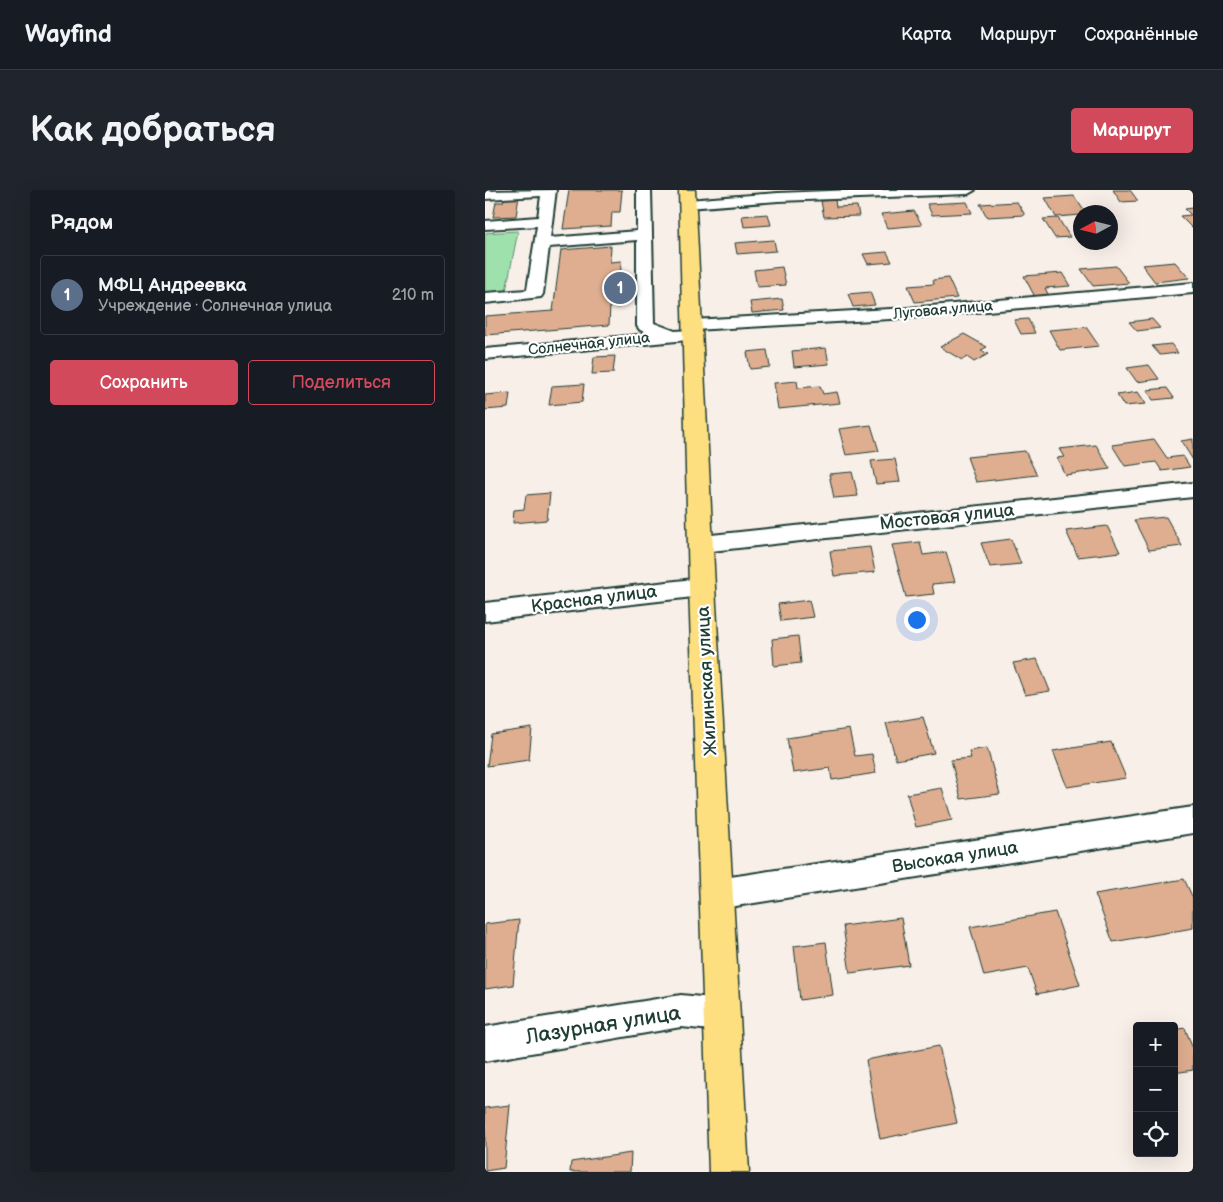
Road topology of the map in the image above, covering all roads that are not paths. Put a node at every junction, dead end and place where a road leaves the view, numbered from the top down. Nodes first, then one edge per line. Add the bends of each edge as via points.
1 (644, 190) edge
2 (969, 190) edge
3 (549, 191) edge
4 (485, 195) edge
5 (687, 197) edge
6 (545, 221) junction
7 (485, 226) edge
8 (644, 235) junction
9 (541, 243) junction
10 (1193, 288) edge
11 (485, 298) edge
12 (685, 332) junction
13 (485, 354) edge
14 (1193, 490) edge
15 (702, 544) junction
16 (702, 587) junction
17 (485, 612) edge
18 (1193, 820) edge
19 (717, 894) junction
20 (722, 1015) junction
21 (485, 1044) edge
22 (729, 1172) edge

1 - 8 street
2 - 5 street via 778,198
3 - 4 street
3 - 6 street
5 - 12 main road, Жилинская улица
6 - 7 street
6 - 9 street
8 - 9 street
8 - 12 street via 646,326
9 - 11 street via 535,294
10 - 12 street, Луговая улица
12 - 13 street, Солнечная улица
12 - 15 main road, Жилинская улица
14 - 15 street, Мостовая улица
15 - 16 main road, Жилинская улица
16 - 17 street, Красная улица
16 - 19 main road, Жилинская улица
18 - 19 street, Высокая улица
19 - 20 main road, Жилинская улица
20 - 21 street, Лазурная улица via 681,1011
20 - 22 main road, Жилинская улица

